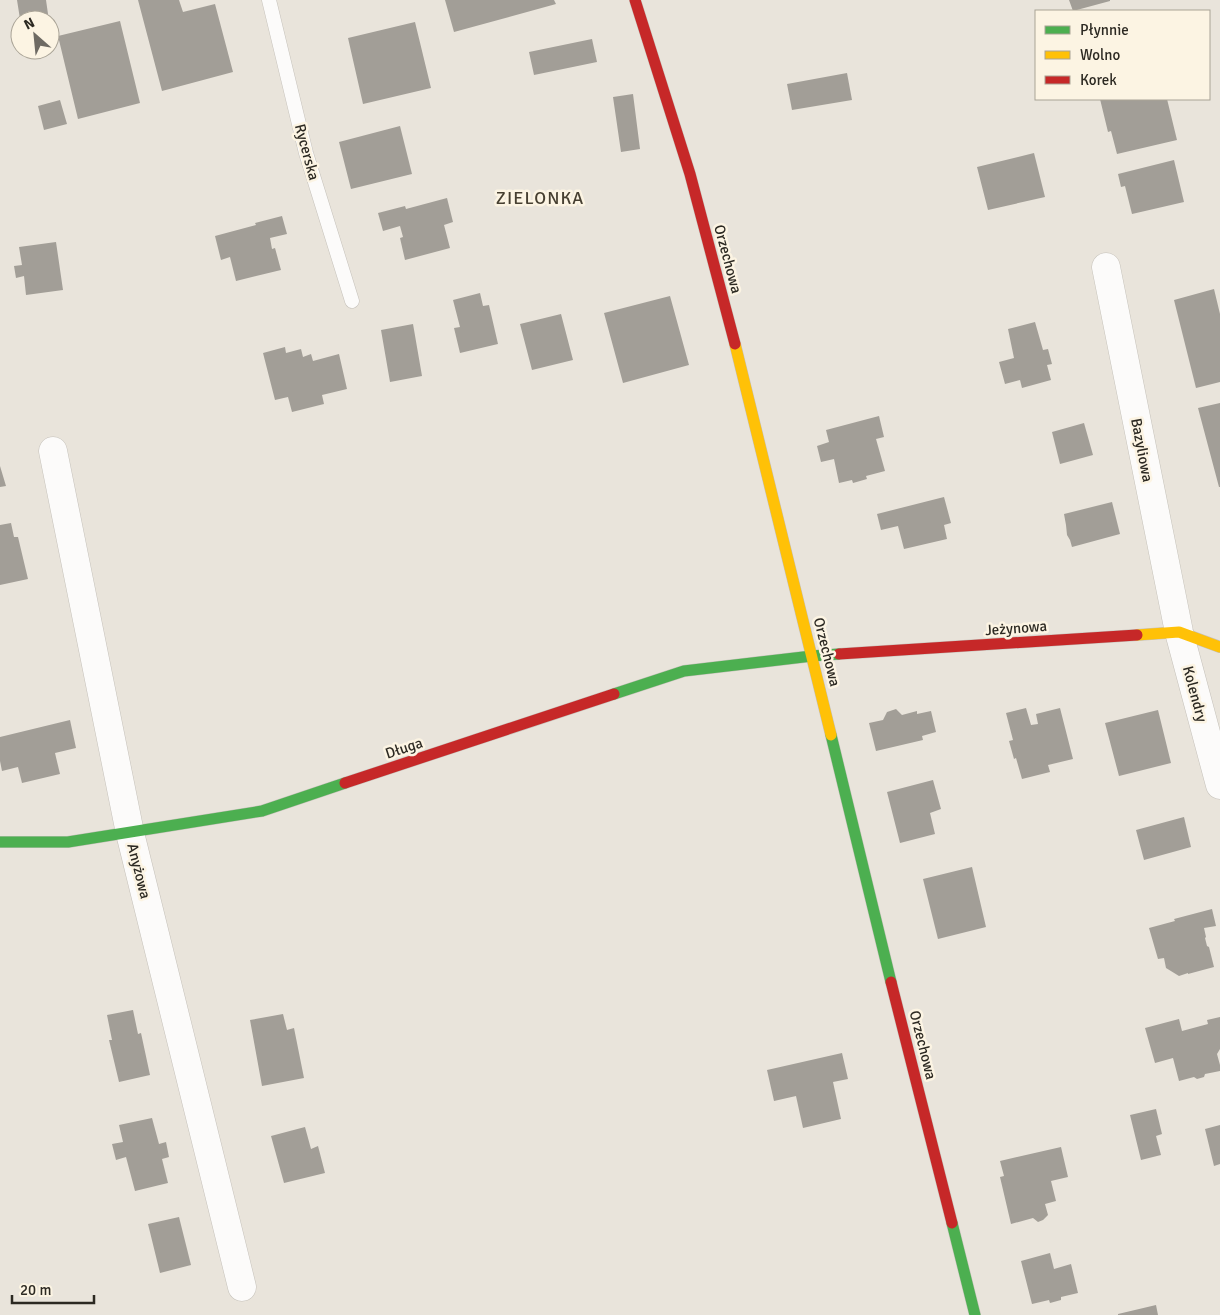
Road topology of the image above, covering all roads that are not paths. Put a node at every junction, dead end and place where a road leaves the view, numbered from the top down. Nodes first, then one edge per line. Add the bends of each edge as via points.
1 (269, 0) edge
2 (636, 0) edge
3 (1106, 268) dead end
4 (352, 301) dead end
5 (53, 451) dead end
6 (1179, 632) junction
7 (1220, 648) edge
8 (812, 656) junction
9 (1220, 785) edge
10 (130, 833) junction
11 (0, 842) edge
12 (242, 1288) dead end
13 (975, 1315) edge

1 - 4 lane, Rycerska via 306,153
2 - 8 street, Orzechowa via 695,193
3 - 6 street, Bazyliowa
5 - 10 street, Anyżowa
6 - 7 street, Jeżynowa
6 - 8 street, Jeżynowa
6 - 9 street, Kolendry
8 - 10 street, Długa via 684,671 262,811
8 - 13 street, Orzechowa
10 - 11 street, Długa via 68,842
10 - 12 street, Anyżowa

